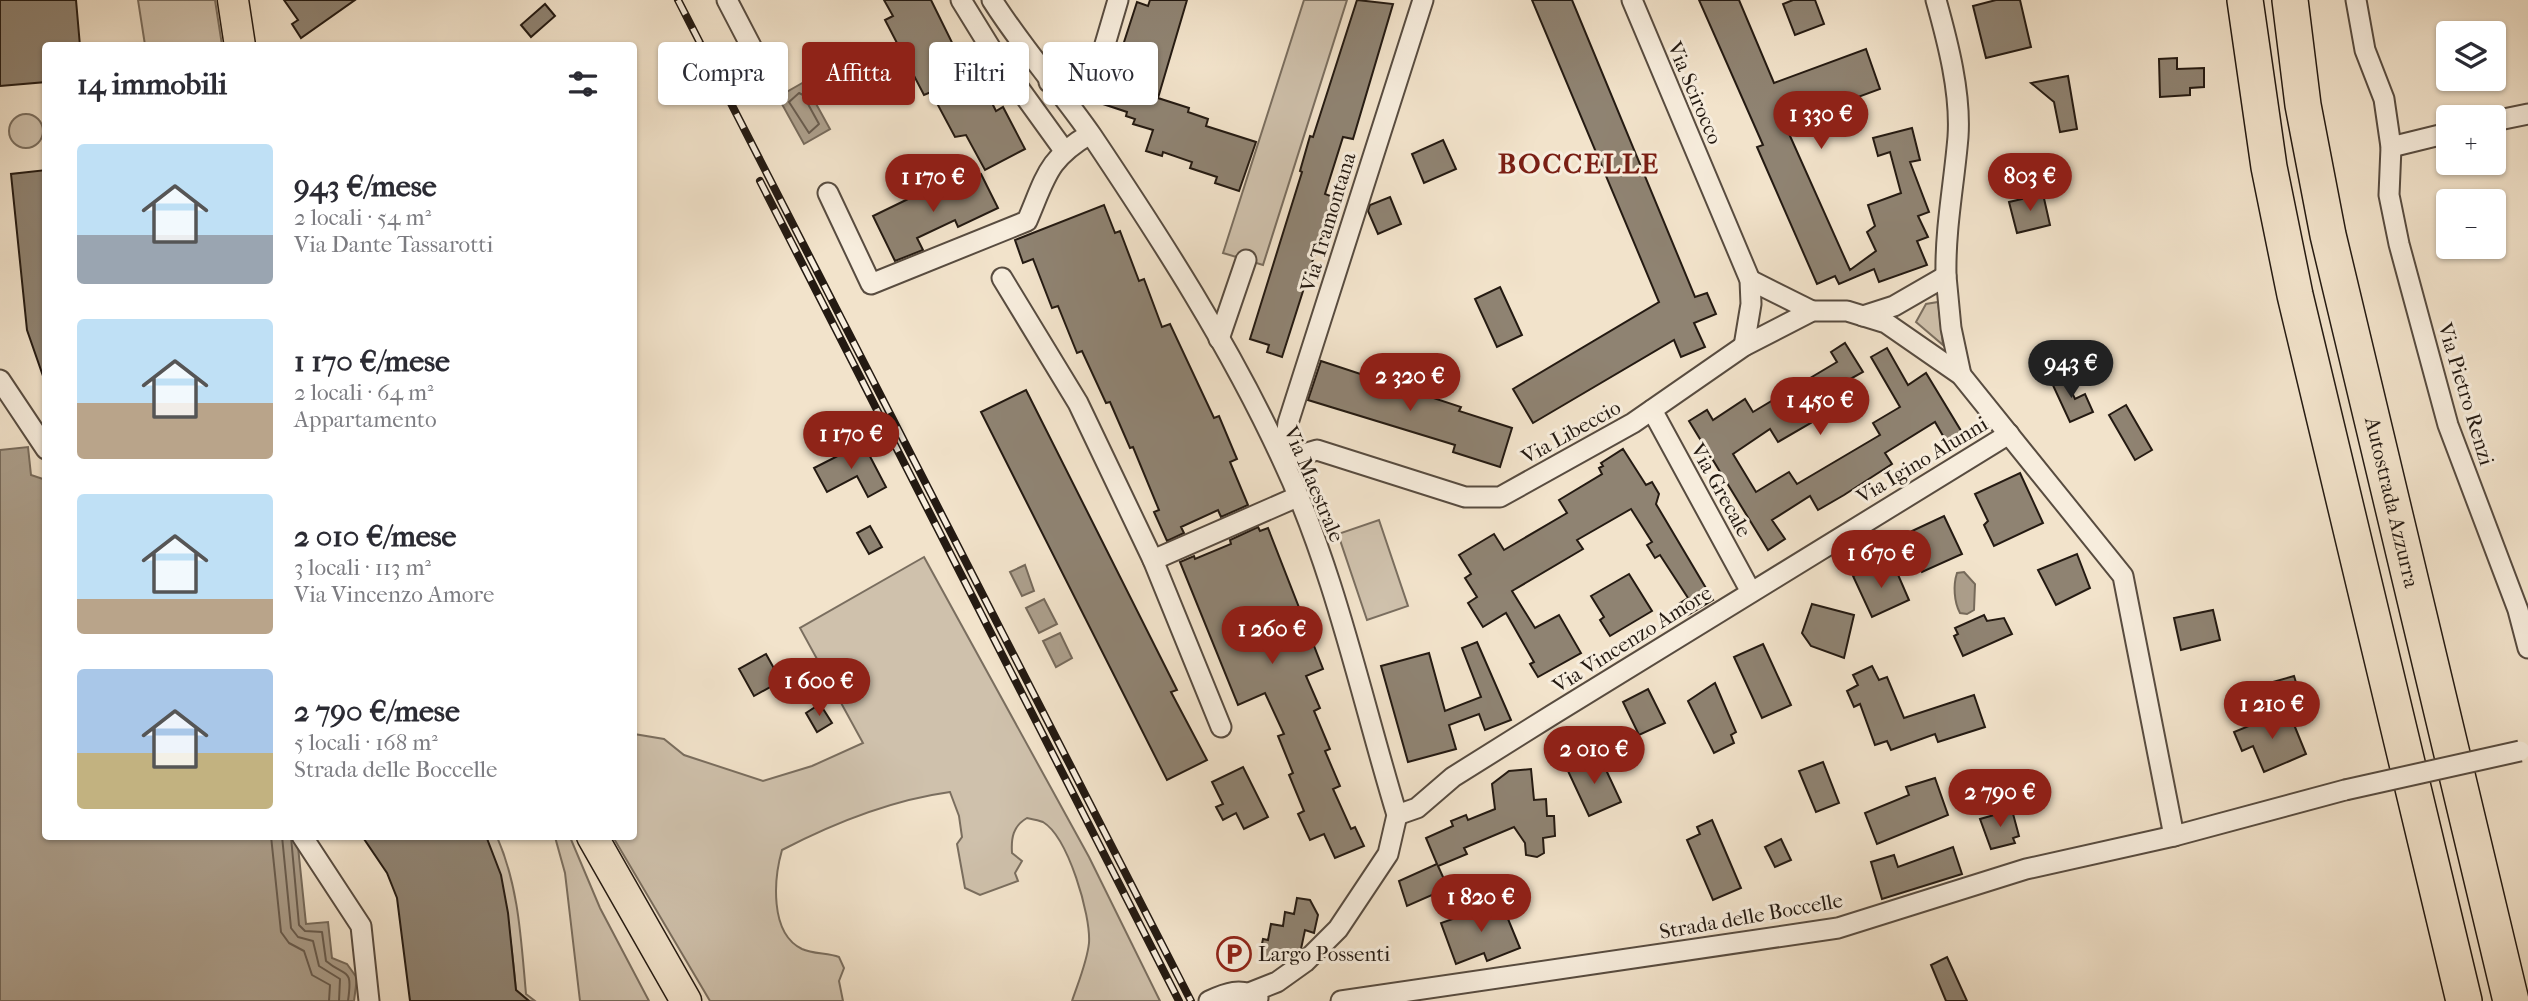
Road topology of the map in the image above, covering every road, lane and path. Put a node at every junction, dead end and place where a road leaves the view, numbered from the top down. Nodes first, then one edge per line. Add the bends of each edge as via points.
1 (233, 0) edge
2 (727, 0) edge
3 (961, 0) edge
4 (992, 0) edge
5 (1118, 0) edge
6 (1423, 0) edge
7 (1632, 0) edge
8 (1936, 0) edge
9 (2245, 0) edge
10 (2260, 0) edge
11 (2290, 0) edge
12 (2356, 0) edge
13 (239, 42) edge
14 (749, 42) edge
15 (1106, 42) edge
16 (1043, 73) edge
17 (1067, 105) edge
18 (2528, 114) edge
19 (2506, 119) edge
20 (1090, 134) junction
21 (2436, 136) edge
22 (2391, 147) junction
23 (1063, 149) junction
24 (828, 193) dead end
25 (1246, 260) dead end
26 (1946, 276) junction
27 (1002, 278) dead end
28 (1750, 279) junction
29 (1812, 312) junction
30 (1863, 316) junction
31 (1219, 339) junction
32 (1744, 346) junction
33 (1961, 375) junction
34 (0, 380) edge
35 (1652, 410) junction
36 (2009, 434) junction
37 (42, 443) edge
38 (1283, 460) junction
39 (1297, 497) junction
40 (1153, 560) junction
41 (1751, 592) junction
42 (2528, 648) edge
43 (1221, 727) dead end
44 (2524, 750) edge
45 (1397, 815) junction
46 (2174, 836) junction
47 (305, 840) edge
48 (594, 840) edge
49 (1256, 997) edge
50 (369, 1001) edge
51 (687, 1001) edge
52 (1209, 1001) edge
53 (1341, 1001) edge
54 (2464, 1001) edge
55 (2479, 1001) edge
56 (2511, 1001) edge

1 - 13 main road
2 - 14 street
3 - 23 street
4 - 16 street, Via Maestrale
5 - 15 street
6 - 38 street, Via Tramontana via 1288,424
7 - 28 street, Via Scirocco
8 - 26 street via 1954,85 1958,135 1945,230
9 - 54 highway via 2269,167 2295,295
10 - 55 highway, Autostrada Azzurra via 2273,99 2304,257
11 - 56 highway, Autostrada Azzurra via 2328,235
12 - 22 street, Via Pietro Renzi via 2365,50 2384,100
17 - 20 street, Via Maestrale
18 - 19 street
20 - 23 street
20 - 31 street, Via Maestrale
21 - 22 street
22 - 42 street, Via Pietro Renzi via 2391,207 2444,412
23 - 24 street via 1049,169 1027,221 872,284
25 - 31 street
26 - 30 street via 1894,306
26 - 33 street
27 - 40 street via 1078,403
28 - 29 street
28 - 32 street, Via Scirocco
29 - 30 street, Via Libeccio
29 - 32 street, Via Libeccio
30 - 33 street via 1886,323
31 - 38 street, Via Maestrale
32 - 35 street, Via Libeccio
33 - 36 street
34 - 37 street
35 - 38 street, Via Libeccio via 1500,498 1465,498 1317,450
35 - 41 street, Via Grecale
36 - 41 street, Via Igino Alunni
36 - 46 street via 2123,576
38 - 39 street, Via Maestrale
39 - 40 street
39 - 45 street, Via Maestrale via 1329,581
40 - 43 street
41 - 45 street, Via Vincenzo Amore via 1453,777 1417,808
44 - 46 street, Strada delle Boccelle, bridge via 2345,790
45 - 49 street, Via Maestrale via 1388,854 1338,929 1305,962
46 - 53 street, Strada delle Boccelle via 2026,869 1838,928
47 - 50 street via 361,926
48 - 51 main road
49 - 52 street via 1227,992

